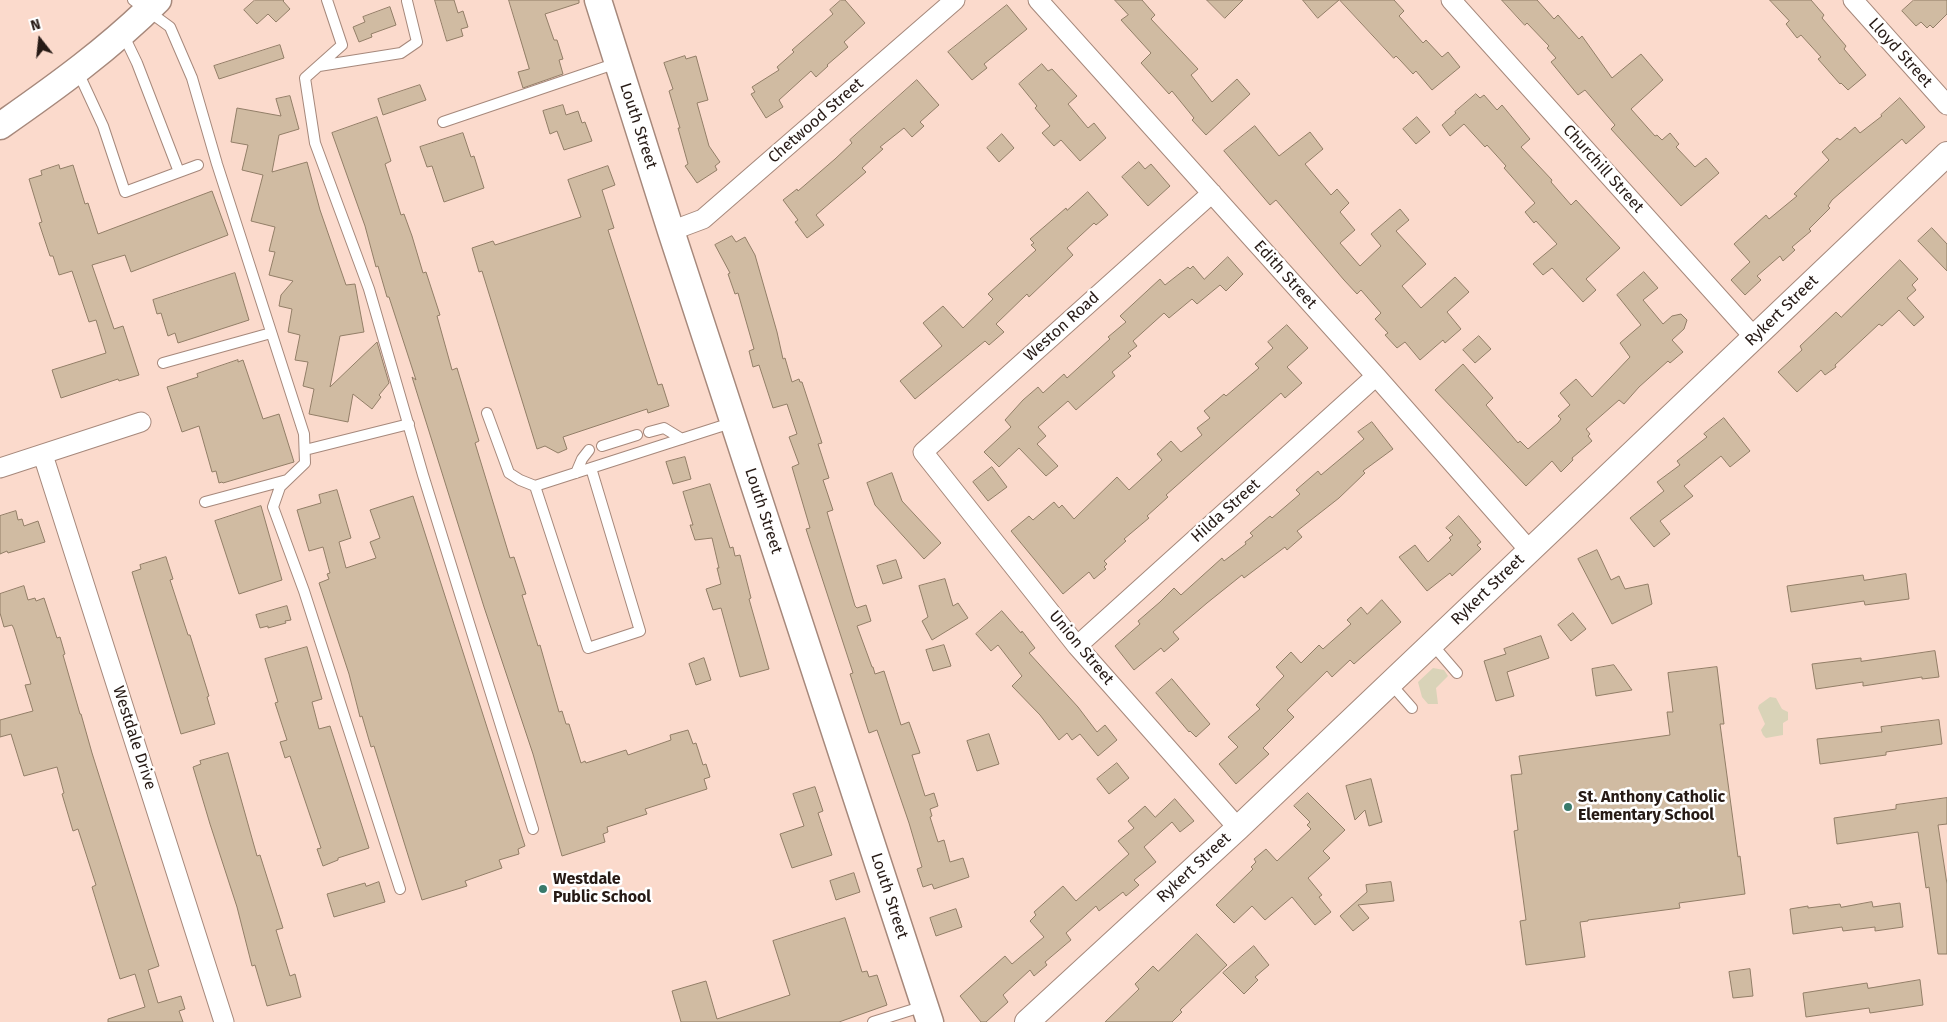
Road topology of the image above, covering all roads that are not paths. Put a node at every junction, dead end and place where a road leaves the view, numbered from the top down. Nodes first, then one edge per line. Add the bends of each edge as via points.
1 (327, 0) edge
2 (598, 0) edge
3 (955, 0) edge
4 (1038, 0) edge
5 (1451, 0) edge
6 (1853, 0) edge
7 (407, 1) edge
8 (146, 3) edge
9 (123, 34) junction
10 (618, 63) junction
11 (319, 66) junction
12 (77, 71) junction
13 (1947, 105) edge
14 (443, 122) dead end
15 (0, 126) edge
16 (1947, 154) edge
17 (198, 165) dead end
18 (179, 172) junction
19 (1212, 193) junction
20 (671, 231) junction
21 (271, 333) junction
22 (1754, 337) junction
23 (163, 363) dead end
24 (1376, 376) junction
25 (487, 413) dead end
26 (141, 422) dead end
27 (734, 422) junction
28 (409, 424) junction
29 (649, 432) dead end
30 (637, 435) dead end
31 (682, 439) junction
32 (602, 446) dead end
33 (305, 450) junction
34 (589, 450) dead end
35 (43, 455) junction
36 (932, 462) joint
37 (0, 468) edge
38 (590, 468) junction
39 (576, 473) junction
40 (287, 480) junction
41 (535, 486) junction
42 (206, 502) dead end
43 (1530, 551) junction
44 (1432, 644) junction
45 (1077, 646) junction
46 (1457, 673) dead end
47 (1390, 684) junction
48 (1412, 708) dead end
49 (1238, 828) junction
50 (533, 829) dead end
51 (400, 890) dead end
52 (928, 1014) edge
53 (224, 1022) edge
54 (873, 1022) edge
55 (1027, 1022) edge

1 - 11 lane via 342,45
2 - 10 main road, Louth Street
3 - 20 street, Chetwood Street via 703,219
4 - 19 street, Edith Street
5 - 22 street, Churchill Street
6 - 13 street, Lloyd Street
7 - 11 lane via 417,42 401,53
8 - 9 main road
8 - 21 lane via 170,27 192,78
9 - 12 main road
9 - 18 lane
10 - 14 lane
10 - 20 main road, Louth Street
11 - 28 lane via 305,78 315,143 369,289
12 - 15 main road
12 - 18 lane via 103,126 125,192
16 - 22 street, Rykert Street
17 - 18 lane
19 - 24 street, Edith Street
19 - 36 street, Weston Road via 924,452
20 - 27 main road, Louth Street
21 - 23 lane
21 - 33 lane via 304,434
22 - 43 street, Rykert Street
24 - 43 street, Edith Street
24 - 45 street, Hilda Street
25 - 41 lane via 509,473
26 - 35 street
27 - 31 lane
27 - 52 main road, Louth Street
28 - 33 lane
28 - 50 lane
29 - 31 lane via 664,428
30 - 32 lane
31 - 38 lane
33 - 40 lane via 305,463
34 - 39 lane
35 - 37 street
35 - 53 street, Westdale Drive
36 - 45 street, Union Street
38 - 39 lane
38 - 41 lane via 640,631 588,648
39 - 41 lane
40 - 42 lane
40 - 51 lane via 280,487 273,507 304,591
43 - 44 street, Rykert Street
44 - 46 lane
44 - 47 street, Rykert Street
45 - 49 street, Union Street
47 - 48 lane
47 - 49 street, Rykert Street
49 - 55 street, Rykert Street
52 - 54 lane

